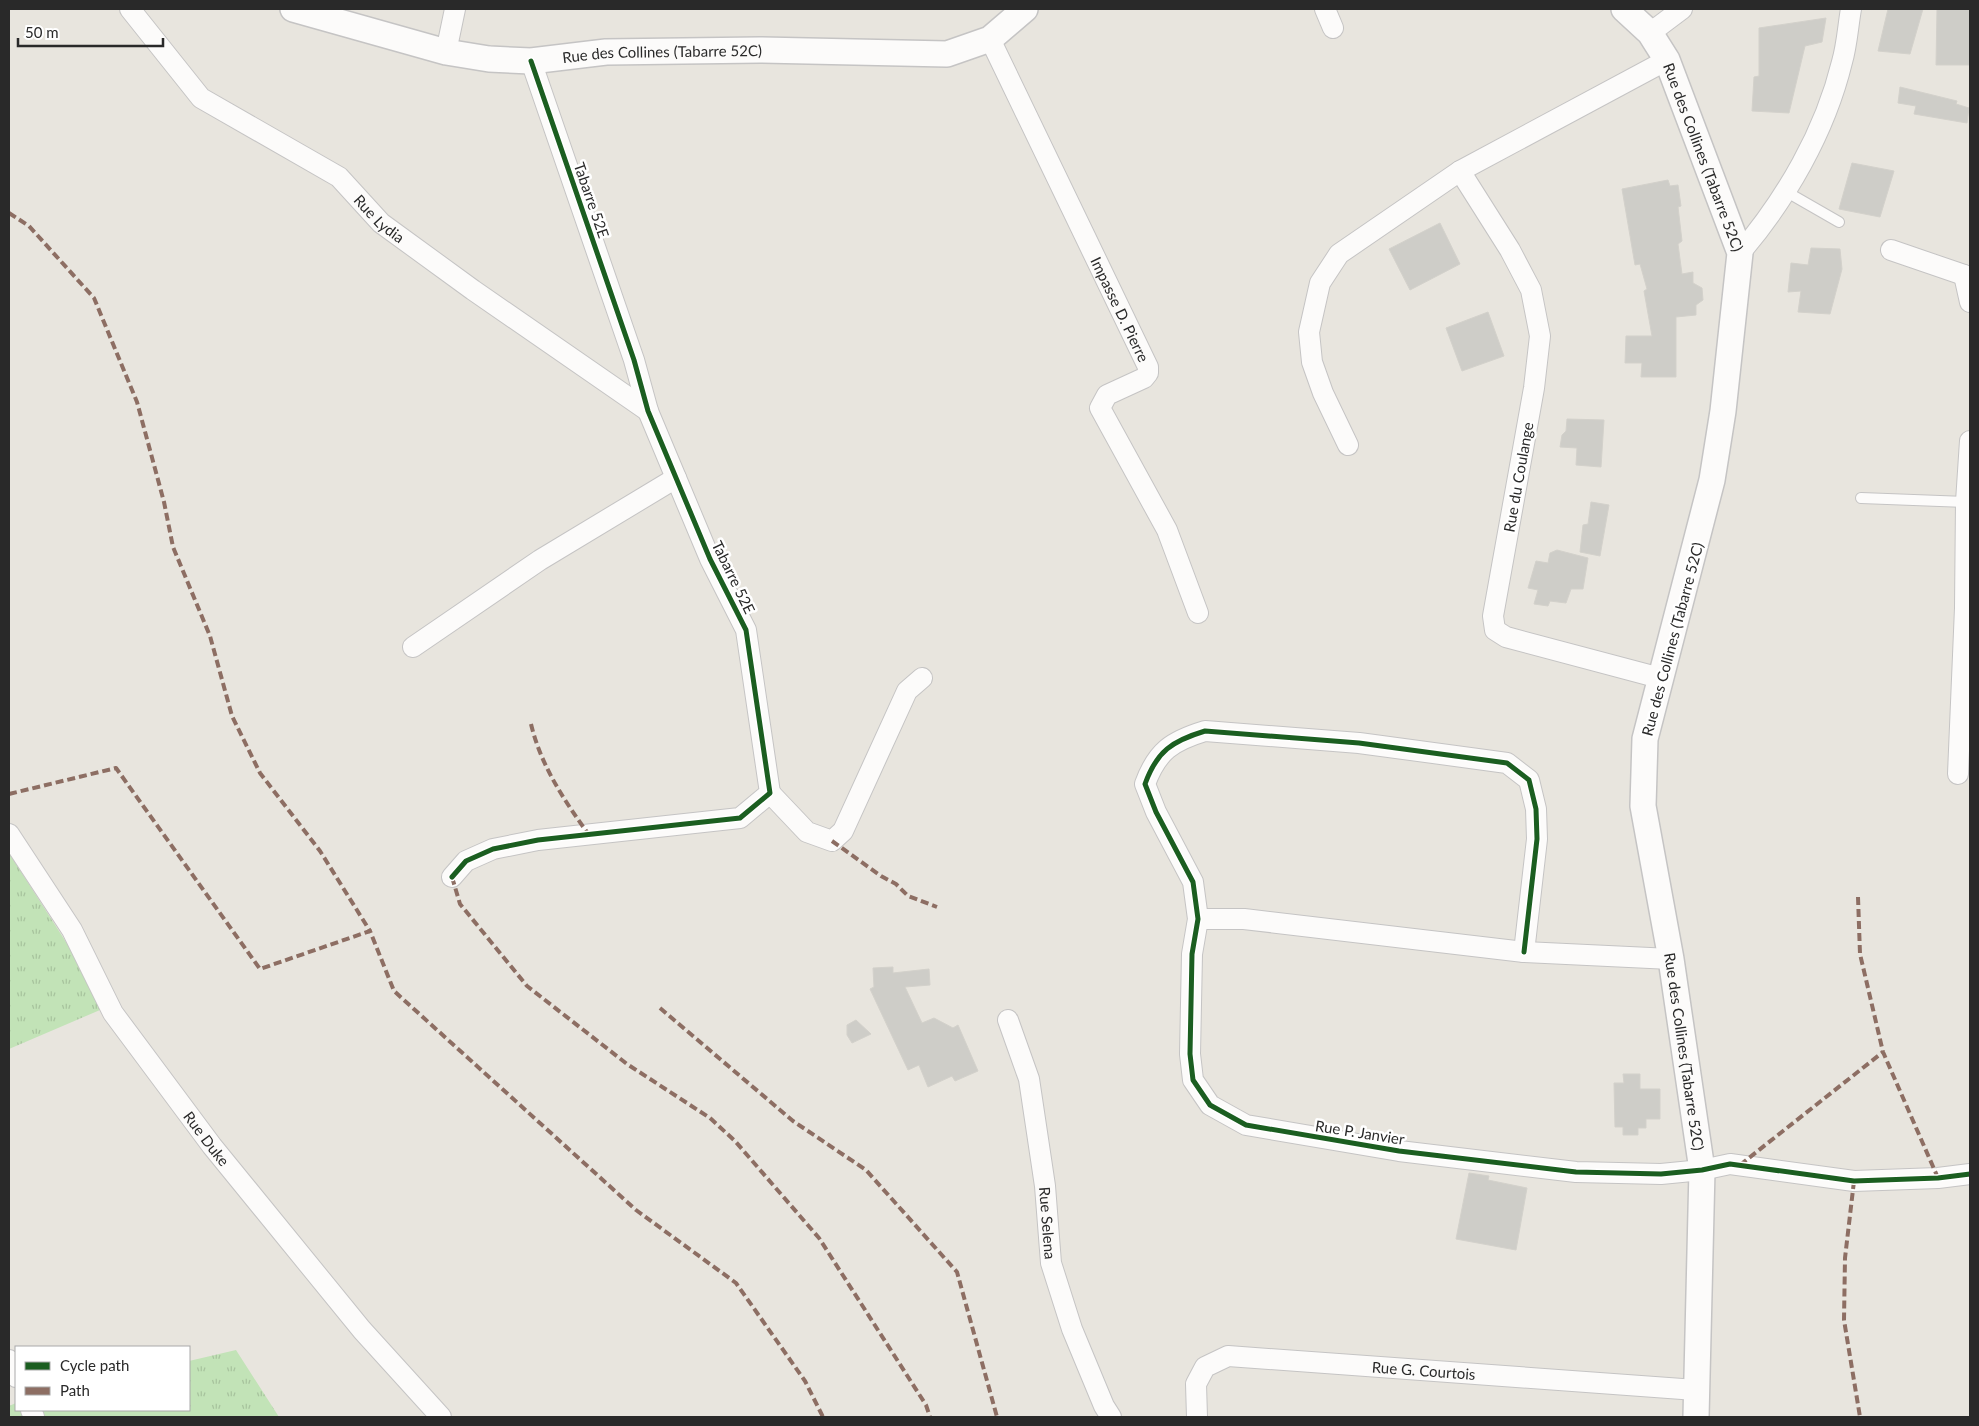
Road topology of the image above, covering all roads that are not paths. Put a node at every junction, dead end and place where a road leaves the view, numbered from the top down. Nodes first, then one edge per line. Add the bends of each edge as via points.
1 (130, 9) edge
2 (293, 9) edge
3 (454, 9) edge
4 (1025, 9) edge
5 (1325, 9) edge
6 (1624, 9) edge
7 (1682, 9) edge
8 (1851, 9) edge
9 (1333, 28) dead end
10 (1650, 33) junction
11 (990, 39) junction
12 (446, 52) junction
13 (1666, 60) junction
14 (531, 61) junction
15 (1460, 170) junction
16 (1785, 191) junction
17 (1840, 222) dead end
18 (1890, 250) dead end
19 (1740, 253) junction
20 (1967, 267) edge
21 (1970, 302) edge
22 (648, 411) junction
23 (1970, 440) edge
24 (1348, 445) dead end
25 (676, 478) junction
26 (1861, 498) dead end
27 (1966, 502) junction
28 (1968, 608) edge
29 (1198, 613) dead end
30 (413, 647) dead end
31 (922, 678) dead end
32 (1660, 678) junction
33 (1958, 774) dead end
34 (770, 793) junction
35 (11, 840) edge
36 (452, 877) dead end
37 (1198, 919) junction
38 (1524, 952) junction
39 (1671, 959) junction
40 (1008, 1020) dead end
41 (1702, 1170) junction
42 (1970, 1174) edge
43 (9, 1360) edge
44 (15, 1375) edge
45 (1696, 1390) junction
46 (1103, 1414) edge
47 (441, 1417) edge
48 (1197, 1417) edge
49 (1696, 1417) edge

1 - 22 street, Rue Lydia via 200,98 339,177 381,223
2 - 12 street, Rue des Collines (Tabarre 52C)
3 - 12 street
4 - 11 street, Rue des Collines (Tabarre 52C)
5 - 9 street
6 - 10 street, Rue des Collines (Tabarre 52C)
7 - 10 street
8 - 16 street via 1842,62 1820,128
10 - 13 street, Rue des Collines (Tabarre 52C)
11 - 14 street, Rue des Collines (Tabarre 52C) via 946,54 760,50 606,52
11 - 29 street, Impasse D. Pierre via 1148,367 1144,378 1107,395 1100,408 1167,530
12 - 14 street, Rue des Collines (Tabarre 52C) via 488,59
13 - 15 street
13 - 19 street, Rue des Collines (Tabarre 52C)
14 - 22 street, Tabarre 52E via 634,360
15 - 24 street via 1339,254 1320,282 1310,332 1312,362
15 - 32 street, Rue du Coulange via 1531,290 1540,336 1534,388 1493,616 1495,630 1506,637
16 - 17 lane
16 - 19 street via 1765,223
18 - 20 street
19 - 32 street, Rue des Collines (Tabarre 52C) via 1712,480
20 - 21 street
22 - 25 street, Tabarre 52E
23 - 27 street
25 - 30 street via 540,560
25 - 34 street, Tabarre 52E via 710,558 746,630
26 - 27 lane
27 - 28 street
28 - 33 street
31 - 34 street via 907,691 843,831 832,841 807,832
32 - 39 street, Rue des Collines (Tabarre 52C) via 1645,739 1643,806
34 - 36 street via 740,818 538,840 493,849 466,861
35 - 47 street, Rue Duke via 72,930 113,1013 224,1162 362,1330
37 - 38 street via 1244,919
37 - 38 street, Rue P. Janvier via 1193,882 1145,784 1153,762 1170,746 1205,731 1359,744 1507,763 1530,780 1538,839
37 - 41 street, Rue P. Janvier via 1192,954 1190,1054 1193,1080 1210,1105 1246,1125 1399,1151 1576,1172 1661,1174
38 - 39 street
39 - 41 street, Rue des Collines (Tabarre 52C)
40 - 46 street, Rue Selena via 1029,1079 1046,1186 1051,1263
41 - 42 street, Rue P. Janvier via 1730,1164 1854,1182
41 - 45 street, Rue des Collines (Tabarre 52C)
43 - 44 street
45 - 48 street, Rue G. Courtois via 1228,1356 1205,1367 1196,1384
45 - 49 street, Rue des Collines (Tabarre 52C)

